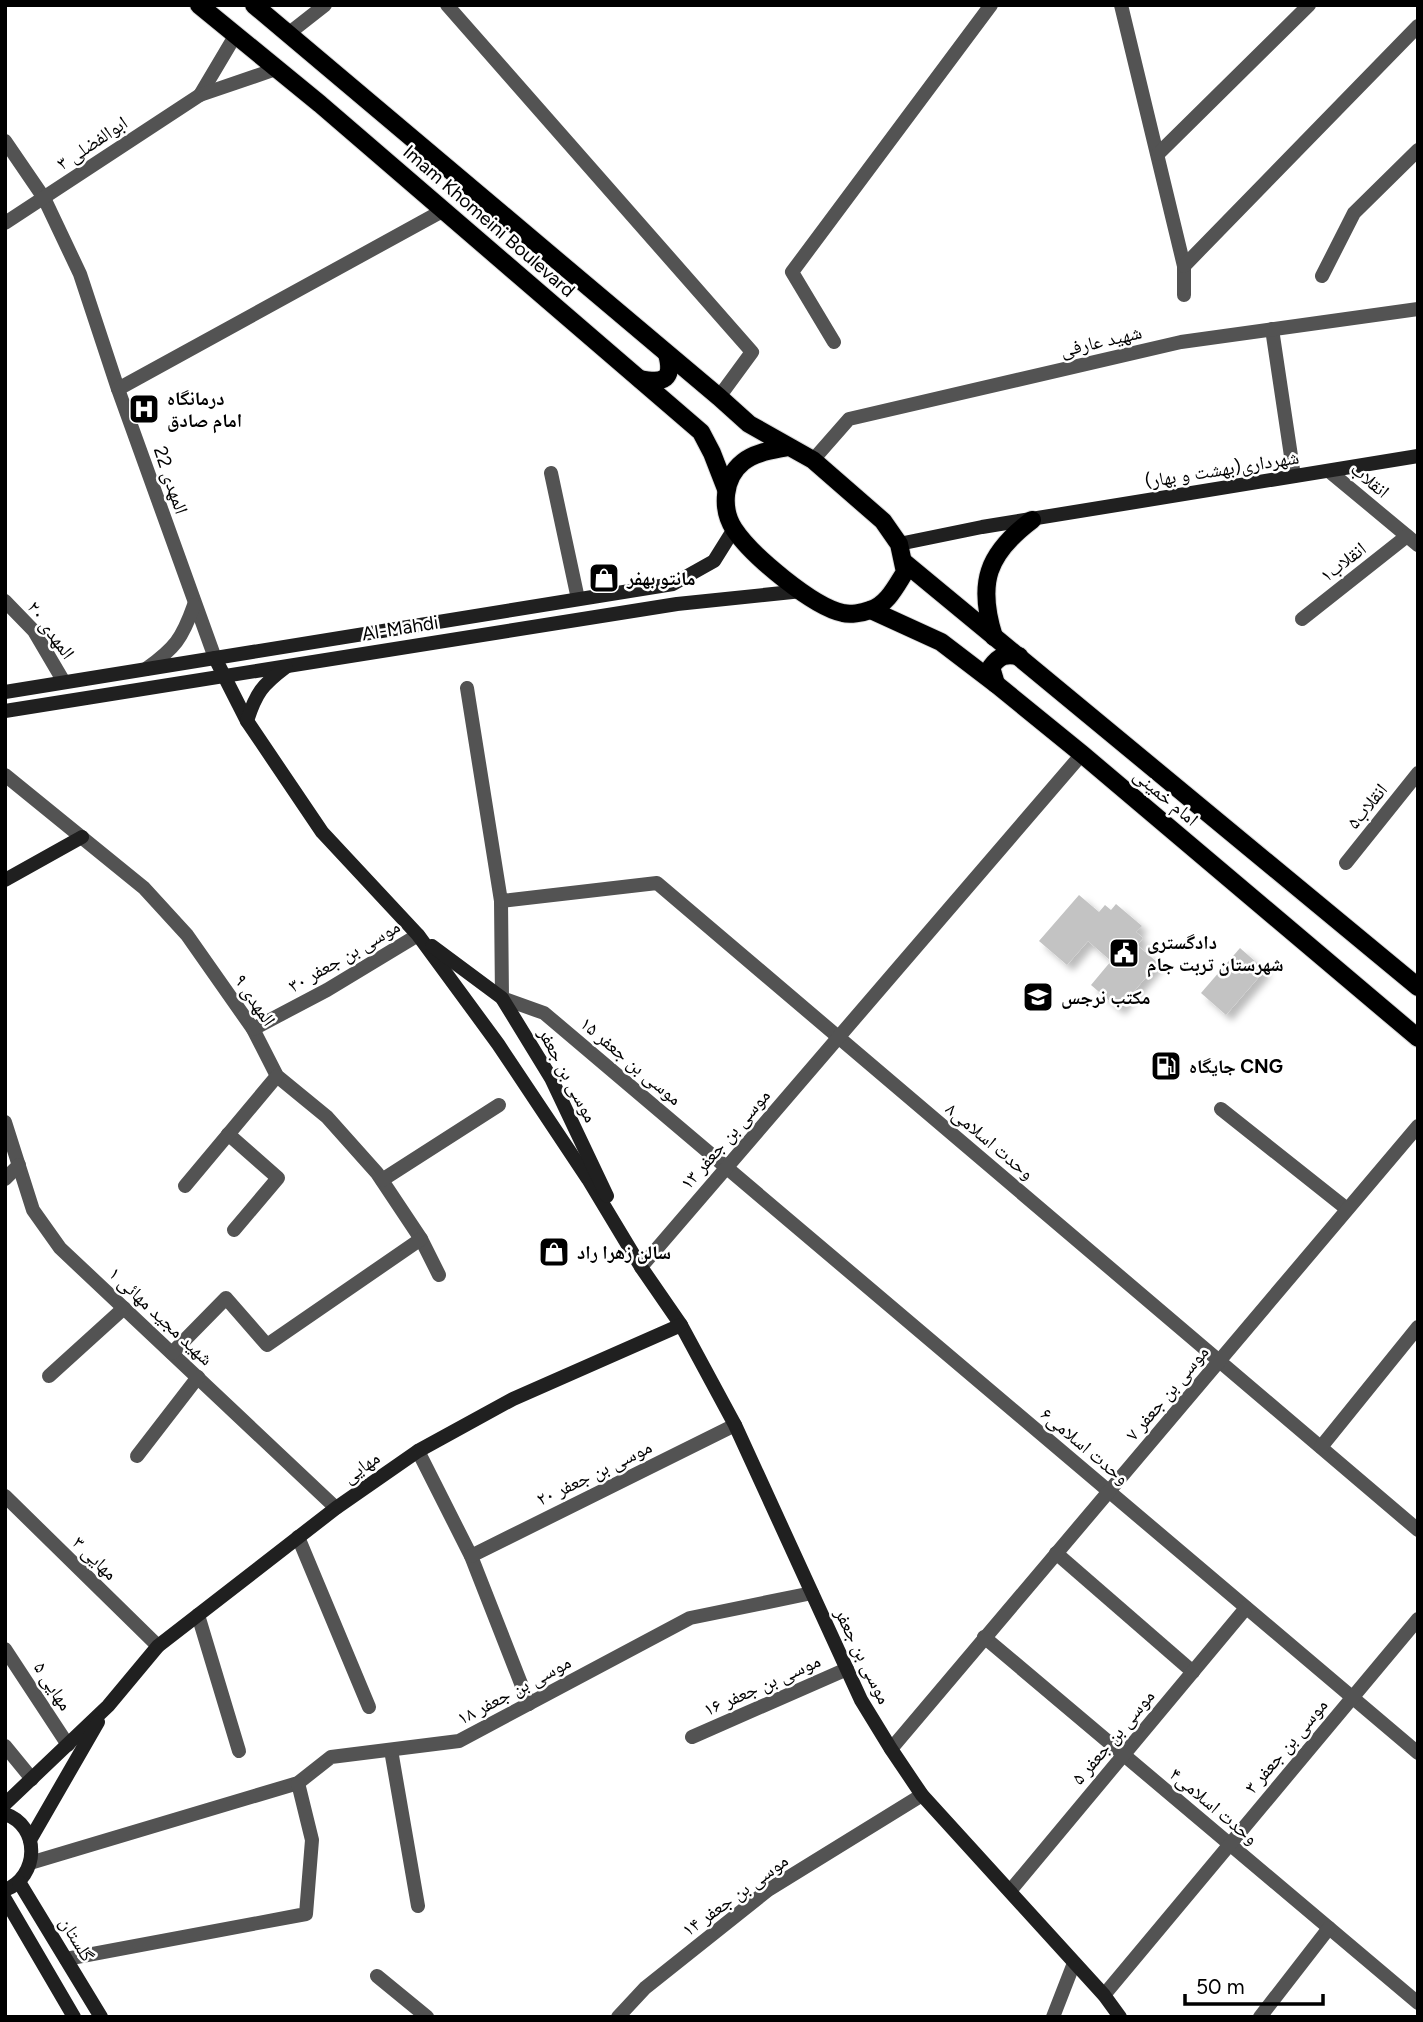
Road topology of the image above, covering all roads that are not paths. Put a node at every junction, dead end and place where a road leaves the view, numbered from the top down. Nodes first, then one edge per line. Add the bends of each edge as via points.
1 (199, 5) edge
2 (254, 5) edge
3 (325, 5) edge
4 (447, 5) edge
5 (991, 5) edge
6 (1121, 5) edge
7 (1309, 5) edge
8 (1418, 26) edge
9 (288, 34) junction
10 (235, 36) junction
11 (276, 69) junction
12 (200, 95) junction
13 (5, 141) edge
14 (1418, 150) edge
15 (1158, 154) junction
16 (44, 198) junction
17 (444, 210) junction
18 (5, 223) edge
19 (1184, 266) junction
20 (1322, 276) dead end
21 (1184, 295) dead end
22 (1418, 309) edge
23 (1272, 329) junction
24 (834, 342) dead end
25 (667, 354) junction
26 (640, 379) junction
27 (118, 389) junction
28 (719, 397) junction
29 (788, 447) junction
30 (1418, 457) edge
31 (813, 460) junction
32 (1329, 471) junction
33 (551, 473) dead end
34 (1294, 476) junction
35 (726, 489) junction
36 (1032, 520) junction
37 (734, 529) junction
38 (1412, 541) edge
39 (899, 544) junction
40 (905, 563) junction
41 (802, 591) junction
42 (578, 599) junction
43 (5, 601) edge
44 (194, 605) junction
45 (871, 610) junction
46 (1302, 619) dead end
47 (994, 637) junction
48 (1019, 656) junction
49 (215, 658) junction
50 (288, 666) junction
51 (146, 669) junction
52 (223, 676) junction
53 (64, 682) junction
54 (996, 684) junction
55 (467, 688) dead end
56 (5, 692) edge
57 (5, 711) edge
58 (247, 721) junction
59 (1082, 754) junction
60 (1418, 773) edge
61 (5, 775) edge
62 (82, 837) junction
63 (1346, 863) dead end
64 (5, 880) edge
65 (502, 901) junction
66 (418, 935) junction
67 (1418, 987) edge
68 (502, 999) junction
69 (253, 1029) junction
70 (838, 1037) junction
71 (1418, 1038) edge
72 (277, 1076) junction
73 (499, 1105) dead end
74 (1221, 1109) dead end
75 (5, 1122) edge
76 (1418, 1126) edge
77 (228, 1134) junction
78 (19, 1165) junction
79 (726, 1168) junction
80 (5, 1179) edge
81 (382, 1180) junction
82 (184, 1186) dead end
83 (1347, 1209) junction
84 (234, 1230) dead end
85 (421, 1239) junction
86 (641, 1267) junction
87 (439, 1275) dead end
88 (124, 1308) junction
89 (681, 1325) junction
90 (1418, 1327) edge
91 (172, 1353) junction
92 (1219, 1361) junction
93 (49, 1376) dead end
94 (198, 1377) junction
95 (735, 1425) junction
96 (1321, 1447) junction
97 (418, 1451) junction
98 (137, 1457) dead end
99 (1109, 1491) junction
100 (5, 1496) edge
101 (336, 1508) junction
102 (1418, 1530) edge
103 (298, 1537) junction
104 (1056, 1553) junction
105 (471, 1556) junction
106 (812, 1593) junction
107 (1246, 1608) junction
108 (198, 1615) junction
109 (1418, 1619) edge
110 (985, 1637) junction
111 (158, 1646) junction
112 (5, 1649) edge
113 (847, 1670) junction
114 (1193, 1672) junction
115 (1352, 1698) junction
116 (529, 1704) junction
117 (108, 1706) junction
118 (369, 1707) dead end
119 (692, 1737) dead end
120 (68, 1745) junction
121 (5, 1746) edge
122 (891, 1749) junction
123 (391, 1750) junction
124 (239, 1751) dead end
125 (1123, 1754) junction
126 (1418, 1754) edge
127 (32, 1779) junction
128 (298, 1783) junction
129 (922, 1796) junction
130 (5, 1804) edge
131 (5, 1814) edge
132 (30, 1840) junction
133 (1229, 1844) junction
134 (30, 1863) junction
135 (19, 1882) junction
136 (5, 1890) edge
137 (1010, 1891) junction
138 (5, 1899) edge
139 (418, 1906) dead end
140 (1329, 1928) junction
141 (66, 1959) junction
142 (1074, 1963) junction
143 (377, 1976) dead end
144 (1104, 1995) junction
145 (1418, 2003) edge
146 (74, 2017) edge
147 (101, 2017) edge
148 (427, 2017) edge
149 (618, 2017) edge
150 (1053, 2017) edge
151 (1120, 2017) edge
152 (1260, 2017) edge

1 - 10 main road, Imam Khomeini Boulevard
2 - 9 main road, Imam Khomeini Boulevard
3 - 9 street
4 - 28 street via 752,352
5 - 24 street via 792,272
6 - 15 street
7 - 15 street
8 - 19 street
9 - 25 main road, Imam Khomeini Boulevard
10 - 11 main road, Imam Khomeini Boulevard
10 - 12 street
11 - 12 street
11 - 17 main road, Imam Khomeini Boulevard
12 - 16 street, ابوالفضلی ۳
13 - 16 street, المهدی 22
14 - 20 street via 1354,213
15 - 19 street
16 - 18 street, ابوالفضلی ۳
16 - 27 street, المهدی 22 via 80,274
17 - 26 main road, Imam Khomeini Boulevard
17 - 27 street
19 - 21 street
22 - 23 street, شهید عارفی
23 - 31 street, شهید عارفی via 1181,342 849,419
23 - 34 street
25 - 26 main road via 669,375 653,382
25 - 28 main road, Imam Khomeini Boulevard
26 - 35 main road, Imam Khomeini Boulevard via 701,432
27 - 44 street, المهدی 22
28 - 29 main road, Imam Khomeini Boulevard via 749,424
29 - 31 main road
29 - 35 main road via 743,461
30 - 32 street, شهرداری(بهشت و بهار)
31 - 39 main road via 883,521
32 - 34 street, شهرداری(بهشت و بهار)
32 - 38 street, انقلاب
33 - 42 street
34 - 36 street, شهرداری(بهشت و بهار)
35 - 37 main road via 725,508
36 - 39 street, شهرداری(بهشت و بهار)
36 - 47 main road via 1010,536 995,558 986,584 986,611
37 - 41 main road
37 - 42 street, Al-Mahdi via 714,561 673,584
38 - 46 street, انقلاب۱
39 - 40 main road
40 - 45 main road via 905,572 888,598
40 - 47 main road, امام خمینی
41 - 45 main road via 846,614
41 - 50 street, Al-Mahdi via 677,604
42 - 49 street, Al-Mahdi
43 - 53 street, المهدی ۲۰ via 34,631
44 - 49 street, المهدی 22
44 - 51 street via 185,631 171,651
45 - 54 main road, امام خمینی via 941,642
47 - 48 main road, امام خمینی
48 - 54 main road via 1006,654 997,659 991,667
48 - 67 main road, امام خمینی
49 - 51 street, Al-Mahdi
49 - 52 street, موسی بن جعفر
50 - 52 street, Al-Mahdi
50 - 58 street via 255,696
51 - 53 street, Al-Mahdi
52 - 57 street, Al-Mahdi
52 - 58 street, موسی بن جعفر
53 - 56 street, Al-Mahdi
54 - 59 main road, امام خمینی
55 - 65 street
58 - 66 street, موسی بن جعفر via 322,832
59 - 70 street, موسی بن جعفر ۱۳
59 - 71 main road, امام خمینی
60 - 63 street, انقلاب۵
61 - 62 street, المهدی ۹
62 - 64 street
62 - 69 street, المهدی ۹ via 145,888 179,926
65 - 68 street
65 - 70 street, وحدت اسلامی۸ via 657,883
66 - 68 street, موسی بن جعفر
66 - 69 street, موسی بن جعفر ۳۰
66 - 86 street, موسی بن جعفر via 528,1088
68 - 79 street, موسی بن جعفر ۱۵ via 544,1013
68 - 86 street, موسی بن جعفر via 551,1079
69 - 72 street, المهدی ۹
70 - 79 street, موسی بن جعفر ۱۳
70 - 92 street, وحدت اسلامی۸
72 - 77 street
72 - 81 street, المهدی ۹ via 327,1117
73 - 81 street
74 - 83 street
75 - 78 street, شهید مجید مهائی ۱
76 - 83 street, موسی بن جعفر ۷
77 - 82 street
77 - 84 street via 278,1178
78 - 80 street
78 - 88 street, شهید مجید مهائی ۱ via 33,1210 60,1248
79 - 86 street, موسی بن جعفر ۱۳
79 - 99 street, وحدت اسلامی۶
81 - 85 street, المهدی ۹
83 - 92 street, موسی بن جعفر ۷
85 - 87 street, المهدی ۹
85 - 91 street via 267,1345 226,1298
86 - 89 street, موسی بن جعفر
88 - 91 street, شهید مجید مهائی ۱
88 - 93 street
89 - 95 street, موسی بن جعفر
89 - 97 street, مهایی via 513,1399
90 - 96 street
91 - 94 street, شهید مجید مهائی ۱
92 - 96 street, وحدت اسلامی۸
92 - 99 street, موسی بن جعفر ۷
94 - 98 street
94 - 101 street, شهید مجید مهائی ۱
95 - 105 street, موسی بن جعفر ۲۰
95 - 106 street, موسی بن جعفر
96 - 102 street, وحدت اسلامی۸
97 - 101 street, مهایی
97 - 105 street
99 - 104 street, موسی بن جعفر ۷
99 - 107 street, وحدت اسلامی۶
100 - 111 street, مهایی ۳
101 - 103 street, مهایی
103 - 108 street, مهایی
103 - 118 street
104 - 110 street, موسی بن جعفر ۷
104 - 114 street
105 - 116 street
106 - 113 street, موسی بن جعفر
106 - 116 street, موسی بن جعفر ۱۸ via 690,1618
107 - 114 street, موسی بن جعفر ۵
107 - 115 street, وحدت اسلامی۶
108 - 111 street, مهایی
108 - 124 street
109 - 115 street, موسی بن جعفر ۳
110 - 122 street, موسی بن جعفر ۷
110 - 125 street, وحدت اسلامی۴
111 - 117 street, مهایی
112 - 120 street, مهایی ۵
113 - 119 street, موسی بن جعفر ۱۶
113 - 122 street, موسی بن جعفر
114 - 125 street, موسی بن جعفر ۵
115 - 126 street, وحدت اسلامی۶
115 - 133 street, موسی بن جعفر ۳
116 - 123 street, موسی بن جعفر ۱۸ via 459,1741
117 - 120 street
117 - 132 street
120 - 127 street
121 - 127 street
122 - 129 street, موسی بن جعفر
123 - 128 street, موسی بن جعفر ۱۸ via 331,1757
123 - 139 street
125 - 133 street, وحدت اسلامی۴
125 - 137 street, موسی بن جعفر ۵
127 - 130 street
128 - 134 street, موسی بن جعفر ۱۸
128 - 141 street via 312,1840 306,1914
129 - 137 street, موسی بن جعفر
129 - 149 street, موسی بن جعفر ۱۴ via 768,1890 645,1988
131 - 132 street via 23,1826
132 - 134 street
133 - 140 street, وحدت اسلامی۴
133 - 144 street, موسی بن جعفر ۳
134 - 135 street
135 - 136 street
135 - 141 street, گلستان
137 - 142 street, موسی بن جعفر
138 - 146 street
140 - 145 street, وحدت اسلامی۴
140 - 152 street
141 - 147 street, گلستان
142 - 144 street, موسی بن جعفر
142 - 150 street
143 - 148 street
144 - 151 street, موسی بن جعفر

